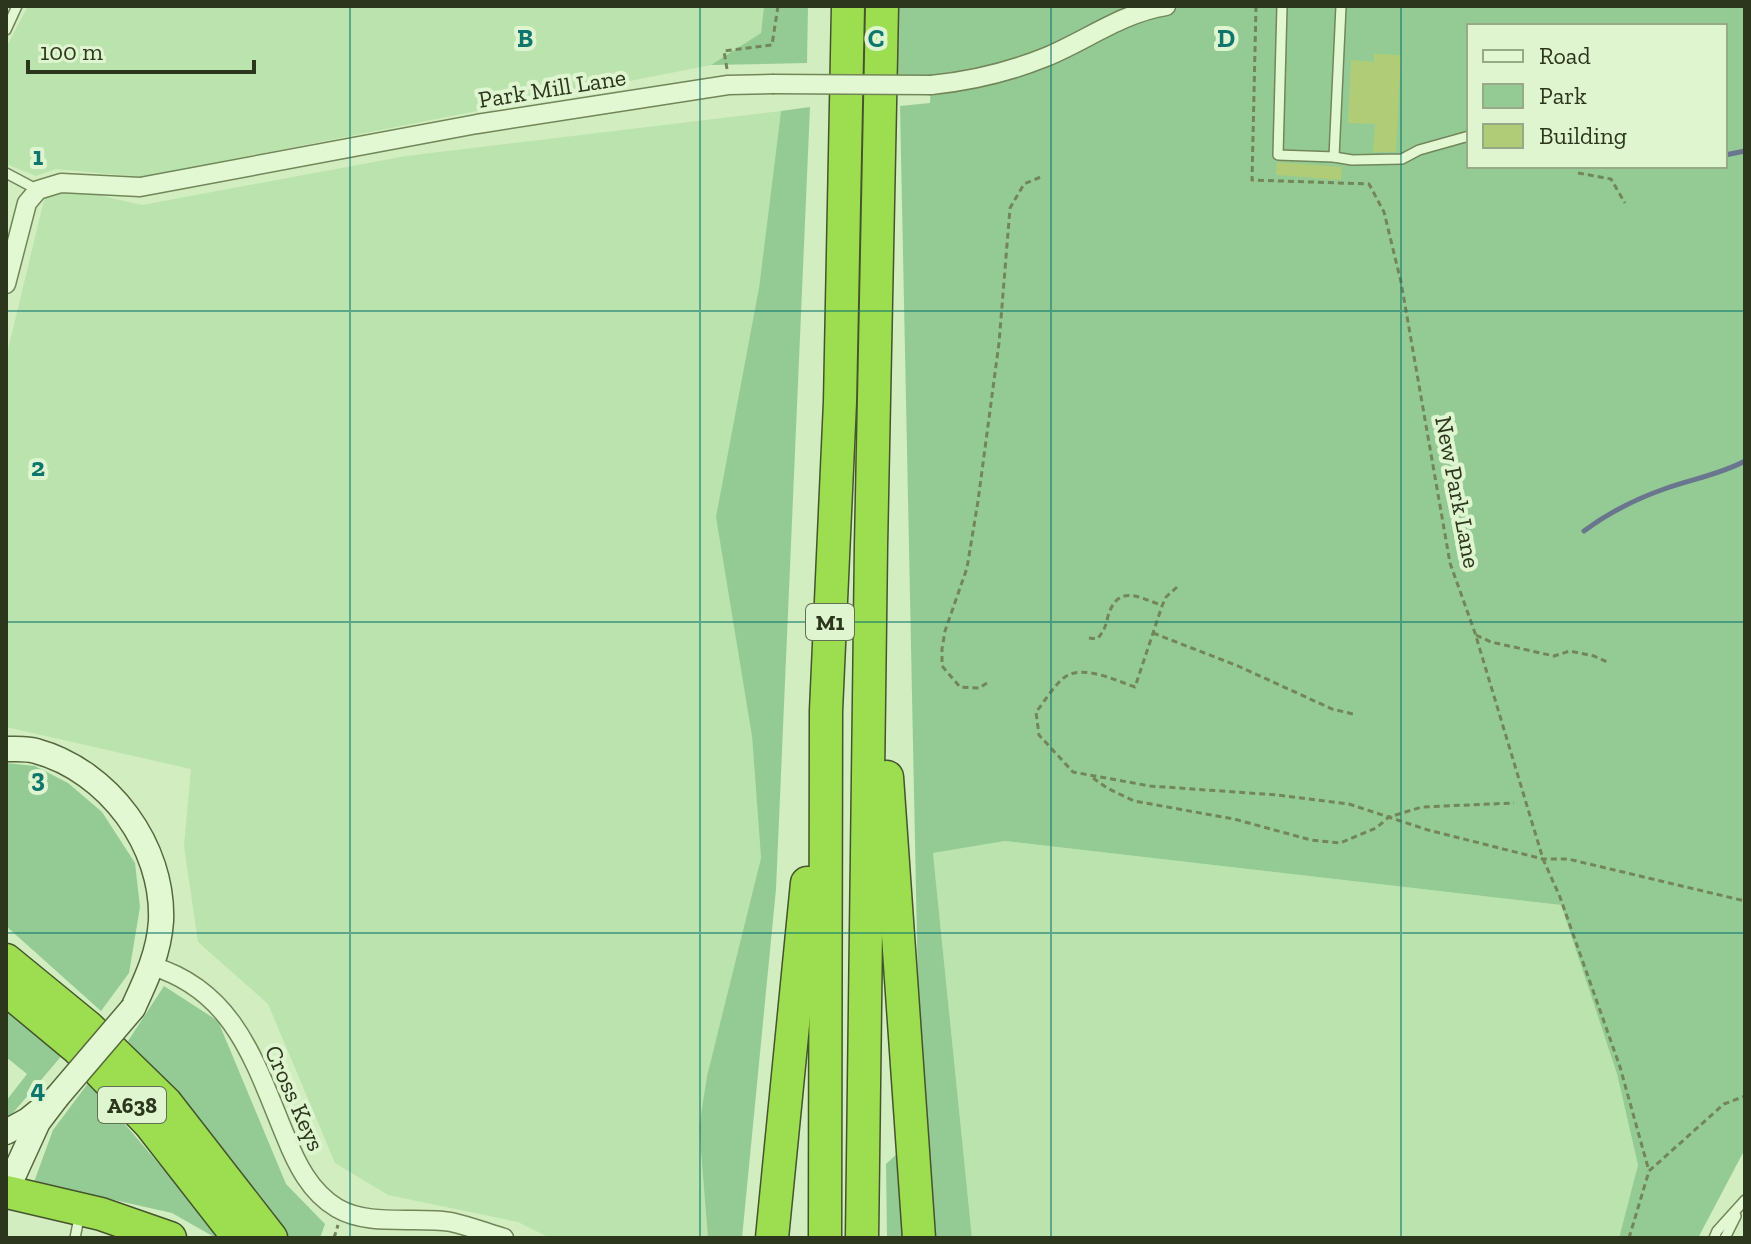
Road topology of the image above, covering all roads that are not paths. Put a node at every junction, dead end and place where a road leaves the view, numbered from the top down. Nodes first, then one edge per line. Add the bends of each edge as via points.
1 (17, 6) edge
2 (848, 6) edge
3 (882, 6) edge
4 (1166, 6) edge
5 (1282, 6) edge
6 (1341, 6) edge
7 (6, 30) edge
8 (1467, 137) edge
9 (1334, 157) junction
10 (6, 173) edge
11 (38, 190) junction
12 (6, 284) edge
13 (871, 546) junction
14 (826, 711) junction
15 (6, 749) edge
16 (6, 950) edge
17 (6, 960) edge
18 (152, 966) junction
19 (6, 989) edge
20 (67, 1009) junction
21 (57, 1097) junction
22 (6, 1132) edge
23 (7, 1192) edge
24 (1744, 1201) edge
25 (78, 1224) edge
26 (170, 1238) edge
27 (239, 1238) edge
28 (271, 1238) edge
29 (504, 1238) edge
30 (772, 1238) edge
31 (825, 1238) edge
32 (862, 1238) edge
33 (919, 1238) edge
34 (1714, 1238) edge
35 (1725, 1238) edge

1 - 7 lane
2 - 14 highway, M1 via 840,402
3 - 13 highway, M1
4 - 11 street, Park Mill Lane, bridge via 1125,17 1046,57 969,81 728,85 477,124 140,187 61,183
5 - 9 lane via 1278,155
6 - 9 lane
8 - 9 lane via 1402,159
10 - 11 lane
11 - 12 street via 27,203
13 - 32 highway, M1
13 - 33 highway
14 - 30 highway
14 - 31 highway, M1
15 - 18 main road via 36,751 80,770 128,816 157,878 161,920
16 - 20 highway, A638
17 - 20 highway, A638
18 - 21 main road, bridge via 133,1008
18 - 29 street, Cross Keys via 177,973 202,990 233,1022 303,1175 337,1209 372,1218 451,1222
19 - 27 highway, A638 via 77,1048 150,1124
20 - 28 highway, A638 via 166,1103
21 - 22 main road
21 - 23 main road via 38,1122
23 - 25 highway
24 - 34 lane
24 - 35 lane
25 - 26 highway

